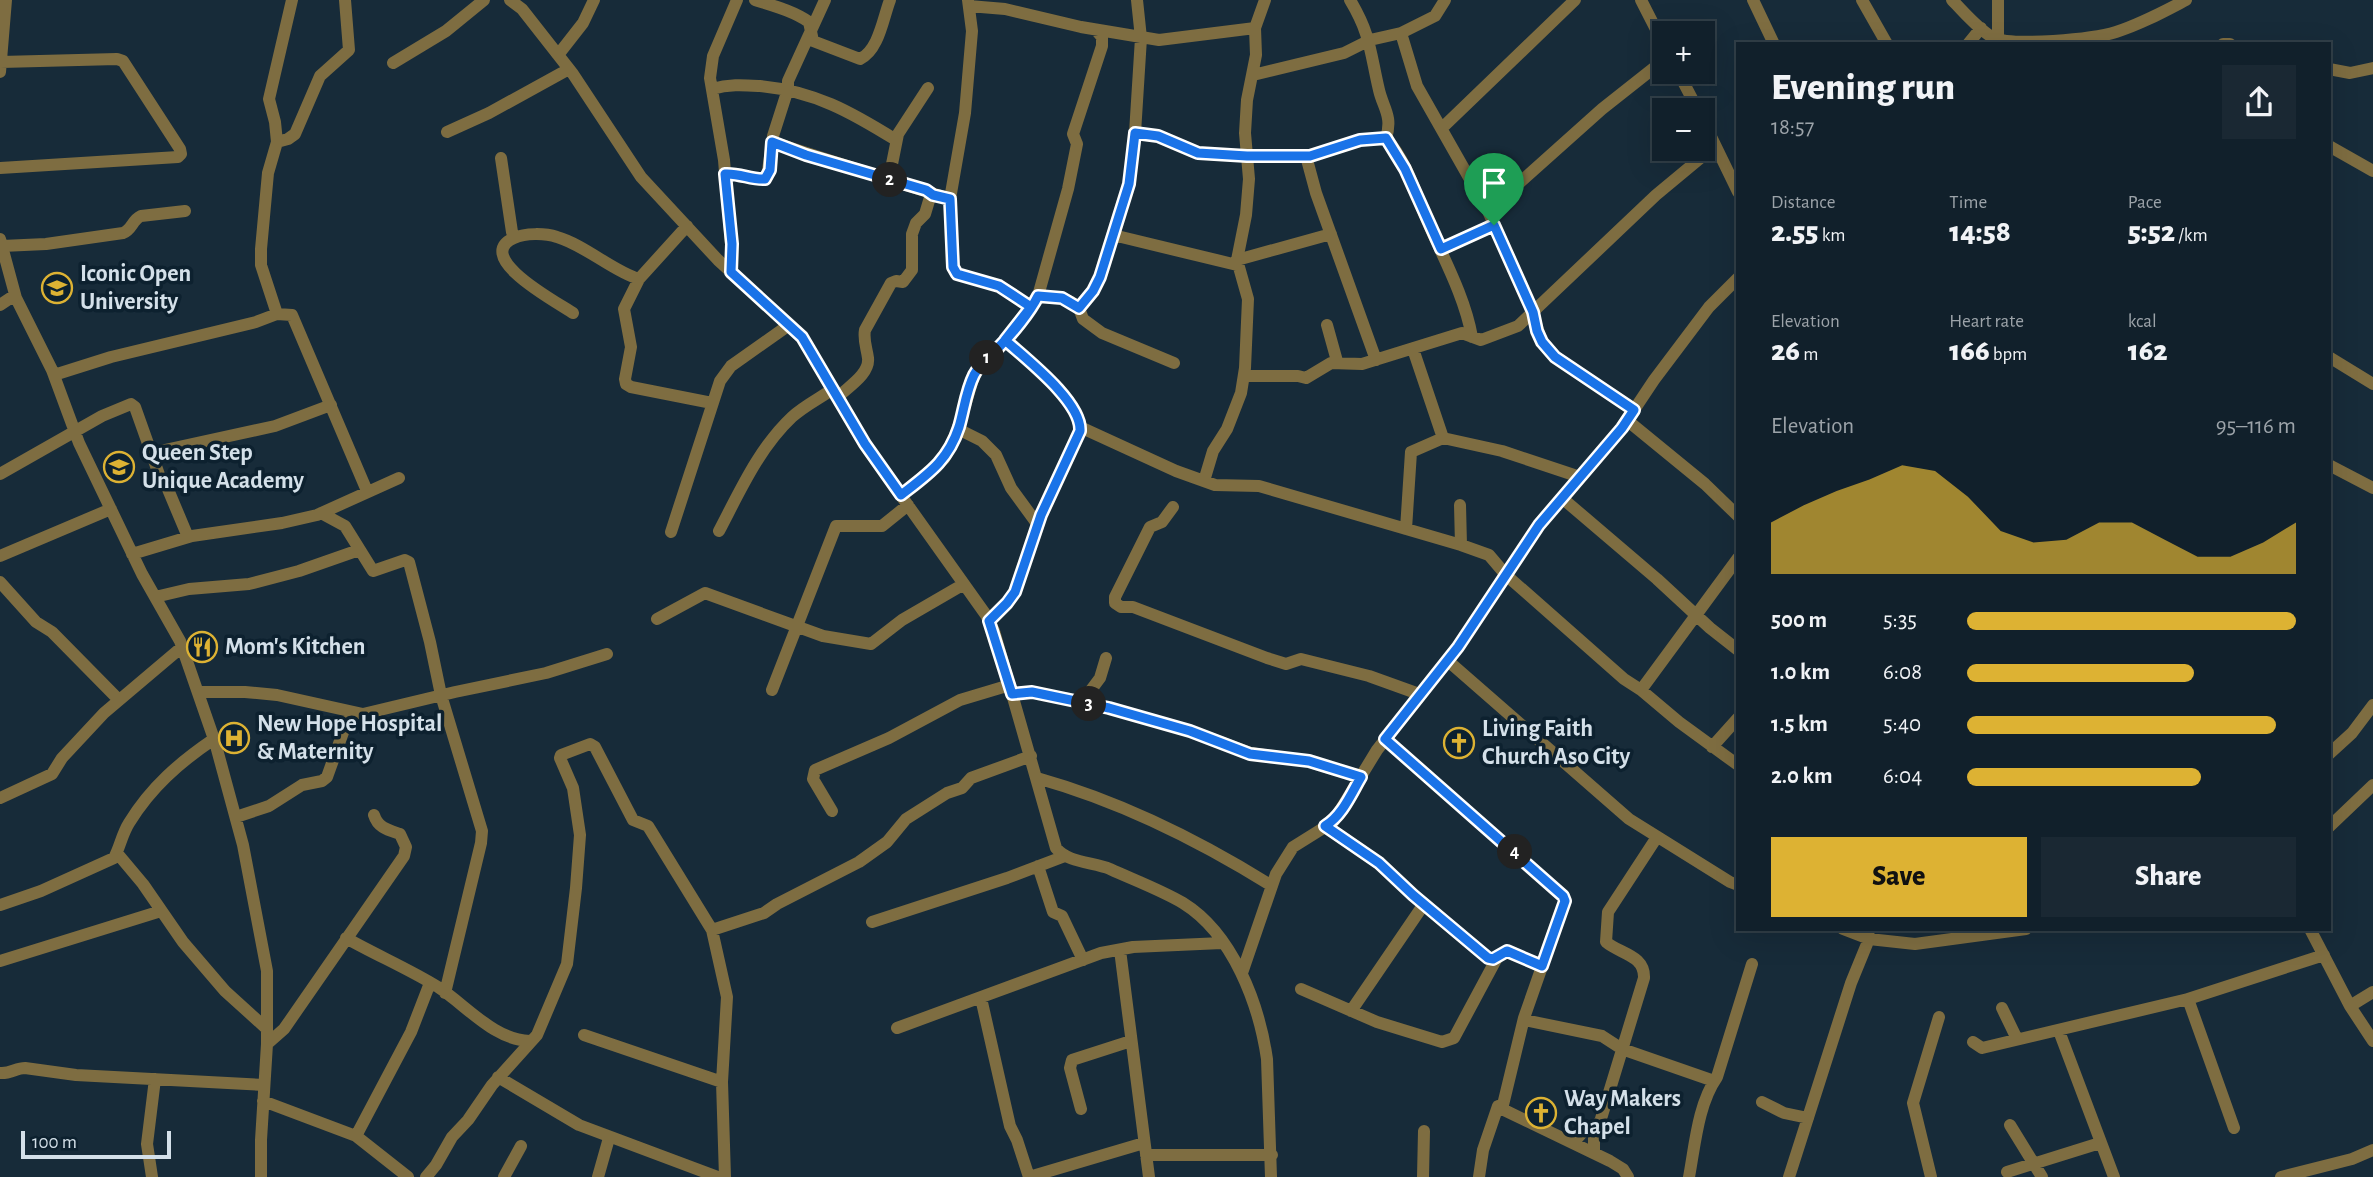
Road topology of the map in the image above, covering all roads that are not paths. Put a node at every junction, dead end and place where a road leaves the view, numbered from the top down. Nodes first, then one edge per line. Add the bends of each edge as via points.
1 (6, 0) edge
2 (292, 0) edge
3 (345, 0) edge
4 (484, 0) edge
5 (510, 0) edge
6 (594, 0) edge
7 (737, 0) edge
8 (755, 0) edge
9 (825, 0) edge
10 (890, 0) edge
11 (1138, 0) edge
12 (1265, 0) edge
13 (1350, 0) edge
14 (1445, 0) edge
15 (1575, 0) edge
16 (1754, 0) edge
17 (1862, 0) edge
18 (1952, 0) edge
19 (1998, 0) edge
20 (2186, 0) edge
21 (1644, 1) edge
22 (968, 3) edge
23 (1653, 21) edge
24 (811, 27) junction
25 (1981, 28) junction
26 (1255, 29) junction
27 (1096, 30) junction
28 (1401, 33) junction
29 (1121, 34) junction
30 (1141, 38) junction
31 (1997, 39) junction
32 (1370, 40) junction
33 (1773, 42) edge
34 (1885, 42) edge
35 (1970, 42) edge
36 (1, 46) edge
37 (1102, 46) junction
38 (558, 55) junction
39 (1, 62) edge
40 (393, 63) dead end
41 (569, 68) junction
42 (2373, 68) edge
43 (1652, 69) edge
44 (2331, 69) edge
45 (0, 72) edge
46 (1253, 75) junction
47 (928, 88) dead end
48 (712, 89) junction
49 (788, 89) junction
50 (1442, 128) junction
51 (447, 132) dead end
52 (1135, 133) junction
53 (1386, 138) junction
54 (896, 140) junction
55 (277, 142) junction
56 (772, 142) junction
57 (1715, 146) edge
58 (2331, 147) edge
59 (1247, 156) junction
60 (1306, 156) junction
61 (501, 158) dead end
62 (1697, 161) edge
63 (0, 168) edge
64 (2373, 172) edge
65 (725, 174) junction
66 (889, 179) junction
67 (1736, 188) edge
68 (931, 194) junction
69 (950, 199) junction
70 (185, 211) dead end
71 (1488, 211) junction
72 (1494, 225) junction
73 (687, 226) junction
74 (1331, 234) junction
75 (1113, 236) junction
76 (515, 237) junction
77 (1, 242) edge
78 (1441, 249) junction
79 (1237, 262) junction
80 (731, 272) junction
81 (639, 279) junction
82 (1736, 280) edge
83 (15, 295) junction
84 (1035, 301) junction
85 (0, 305) edge
86 (1079, 308) junction
87 (1533, 312) junction
88 (573, 313) dead end
89 (277, 314) junction
90 (789, 325) junction
91 (1327, 325) dead end
92 (1518, 326) junction
93 (1537, 331) junction
94 (1472, 337) junction
95 (1005, 340) junction
96 (1413, 349) junction
97 (2331, 358) edge
98 (1376, 360) junction
99 (1337, 361) junction
100 (1174, 363) dead end
101 (54, 375) junction
102 (1244, 376) junction
103 (2373, 383) edge
104 (835, 393) junction
105 (712, 403) junction
106 (331, 405) junction
107 (1631, 415) junction
108 (1080, 427) junction
109 (958, 429) junction
110 (75, 433) junction
111 (1443, 438) junction
112 (151, 453) junction
113 (2331, 466) edge
114 (0, 474) edge
115 (1580, 477) junction
116 (399, 478) dead end
117 (1204, 481) junction
118 (2373, 488) edge
119 (367, 491) junction
120 (1563, 498) junction
121 (905, 500) junction
122 (342, 503) junction
123 (1460, 505) dead end
124 (1173, 507) dead end
125 (111, 509) junction
126 (321, 513) junction
127 (1736, 514) edge
128 (342, 524) junction
129 (1038, 526) junction
130 (1406, 529) junction
131 (719, 531) dead end
132 (671, 532) dead end
133 (188, 537) junction
134 (1461, 545) junction
135 (359, 550) junction
136 (132, 554) junction
137 (0, 556) edge
138 (1736, 561) edge
139 (1506, 575) junction
140 (964, 583) junction
141 (3, 590) edge
142 (155, 597) junction
143 (1697, 615) junction
144 (657, 618) dead end
145 (989, 621) junction
146 (797, 625) junction
147 (182, 647) junction
148 (1736, 648) edge
149 (607, 654) dead end
150 (1106, 658) dead end
151 (1447, 660) junction
152 (772, 690) dead end
153 (1011, 690) junction
154 (1641, 690) junction
155 (198, 692) junction
156 (1419, 694) junction
157 (441, 695) junction
158 (120, 700) junction
159 (1082, 702) junction
160 (2373, 705) edge
161 (350, 713) junction
162 (1736, 720) edge
163 (214, 739) junction
164 (1385, 739) junction
165 (1712, 747) junction
166 (2331, 752) edge
167 (1031, 757) junction
168 (1736, 764) edge
169 (1361, 777) junction
170 (1037, 778) junction
171 (2373, 785) edge
172 (0, 798) edge
173 (832, 811) dead end
174 (374, 816) dead end
175 (236, 817) junction
176 (2331, 825) edge
177 (1325, 826) junction
178 (1657, 837) junction
179 (117, 853) junction
180 (1065, 856) junction
181 (1038, 866) junction
182 (1736, 884) edge
183 (1272, 886) junction
184 (1424, 904) junction
185 (0, 905) edge
186 (161, 911) junction
187 (872, 922) dead end
188 (712, 930) junction
189 (2011, 931) edge
190 (2311, 931) edge
191 (1868, 934) edge
192 (346, 938) junction
193 (1222, 943) junction
194 (1120, 950) junction
195 (2324, 955) junction
196 (1497, 956) junction
197 (1083, 960) junction
198 (0, 961) edge
199 (1752, 964) dead end
200 (1542, 966) junction
201 (1242, 972) junction
202 (430, 984) junction
203 (1301, 989) dead end
204 (2373, 992) edge
205 (445, 993) junction
206 (981, 998) junction
207 (2188, 999) junction
208 (2350, 1006) junction
209 (2002, 1008) dead end
210 (1351, 1011) junction
211 (1939, 1017) dead end
212 (1524, 1020) junction
213 (897, 1028) dead end
214 (267, 1029) junction
215 (2059, 1031) junction
216 (584, 1035) dead end
217 (2017, 1039) junction
218 (530, 1041) junction
219 (1131, 1041) junction
220 (2373, 1041) edge
221 (1973, 1042) dead end
222 (267, 1044) junction
223 (1622, 1049) junction
224 (0, 1073) edge
225 (498, 1077) junction
226 (155, 1079) junction
227 (1714, 1081) junction
228 (722, 1082) junction
229 (264, 1086) junction
230 (263, 1101) junction
231 (1762, 1102) dead end
232 (1502, 1105) junction
233 (1081, 1109) dead end
234 (1808, 1118) junction
235 (1594, 1125) junction
236 (2010, 1125) dead end
237 (2234, 1128) dead end
238 (1424, 1131) dead end
239 (356, 1136) junction
240 (609, 1138) junction
241 (1573, 1143) junction
242 (2100, 1143) junction
243 (521, 1146) dead end
244 (1145, 1149) junction
245 (2373, 1150) edge
246 (1594, 1153) junction
247 (1272, 1155) junction
248 (2033, 1163) junction
249 (2007, 1172) dead end
250 (1053, 1174) edge
251 (403, 1175) edge
252 (152, 1177) edge
253 (261, 1177) edge
254 (426, 1177) edge
255 (504, 1177) edge
256 (598, 1177) edge
257 (718, 1177) edge
258 (725, 1177) edge
259 (1149, 1177) edge
260 (1271, 1177) edge
261 (1423, 1177) edge
262 (1479, 1177) edge
263 (1628, 1177) edge
264 (1689, 1177) edge
265 (1789, 1177) edge
266 (1931, 1177) edge
267 (2042, 1177) edge
268 (2114, 1177) edge
269 (2281, 1177) edge

1 - 36 street
2 - 55 street via 269,99
3 - 55 street via 349,50 320,76 295,134
4 - 40 street via 446,31
5 - 38 street
6 - 38 street
7 - 48 street via 713,56
8 - 24 street via 791,12
9 - 24 street
10 - 24 street via 873,48 860,59 813,41
11 - 30 street
12 - 26 street
13 - 32 street
14 - 28 street via 1435,16
15 - 50 street
16 - 33 street
17 - 34 street
18 - 25 street
19 - 31 street
20 - 31 street via 2114,33 2058,40
21 - 23 street
22 - 27 street
22 - 69 street via 972,31 965,114
24 - 49 street
25 - 31 street
25 - 35 street
26 - 30 street
26 - 46 street
27 - 29 street
27 - 37 street
28 - 32 street
28 - 50 street via 1417,86
29 - 30 street
29 - 37 street
30 - 52 street
32 - 46 street via 1344,52
32 - 53 street via 1387,111
36 - 39 street
37 - 84 street via 1073,134 1077,144 1068,189
38 - 41 street
39 - 45 street
39 - 63 street via 124,61 181,154 178,158
41 - 51 street
41 - 73 street via 641,177
42 - 44 street via 2350,73
43 - 71 street
46 - 59 street via 1246,111
47 - 54 street
48 - 49 street via 727,84
48 - 65 street
49 - 54 street via 847,111
49 - 56 street
50 - 71 street
52 - 59 street via 1158,136 1198,153
52 - 75 street via 1129,184
53 - 60 street via 1360,140
53 - 78 street
54 - 66 street
55 - 89 street via 268,173 261,249 261,265
56 - 65 street via 765,179
56 - 66 street
57 - 67 street
58 - 64 street
59 - 60 street
59 - 79 street via 1250,178
60 - 74 street
61 - 76 street
62 - 87 street
65 - 80 street
66 - 68 street
68 - 69 street
68 - 104 street via 912,234 911,274 903,282 891,283 865,330 867,369
69 - 84 street via 957,274
70 - 77 street via 135,218 123,233 46,244
71 - 72 street
72 - 78 street
72 - 87 street
73 - 80 street
73 - 81 street
74 - 79 street
74 - 98 street
75 - 79 street
75 - 86 street via 1100,277
76 - 81 street via 555,236
76 - 88 street via 503,248 505,262 529,285
77 - 83 street
78 - 94 street
79 - 102 street via 1248,299
80 - 90 street
81 - 105 street via 624,309 631,347 626,384
82 - 107 street via 1709,307
83 - 85 street
83 - 101 street
84 - 86 street via 1062,298
84 - 95 street
86 - 100 street via 1083,318 1102,333
87 - 92 street
87 - 93 street
89 - 101 street
89 - 106 street via 295,319
90 - 104 street via 802,337
90 - 105 street via 731,366
91 - 99 street
92 - 93 street
92 - 94 street via 1480,340
93 - 107 street via 1555,357
94 - 96 street via 1462,333
95 - 108 street via 1062,393 1077,412
95 - 109 street via 974,376
96 - 98 street
96 - 111 street
97 - 103 street
98 - 99 street via 1357,365
99 - 102 street via 1306,378
101 - 110 street
102 - 117 street
104 - 121 street
104 - 131 street via 794,415 770,440
105 - 132 street
106 - 112 street via 275,426
106 - 119 street
107 - 115 street
107 - 127 street
108 - 117 street
108 - 129 street
109 - 121 street via 944,459
109 - 129 street via 982,441 996,455 1011,488
110 - 112 street via 131,404
110 - 114 street
110 - 125 street
111 - 115 street via 1502,451
111 - 130 street via 1411,452
112 - 133 street
113 - 118 street
115 - 120 street
116 - 119 street
117 - 130 street via 1259,486
119 - 122 street
120 - 139 street
120 - 143 street
121 - 140 street
121 - 146 street via 882,526 836,526
122 - 126 street
122 - 128 street
123 - 134 street
124 - 156 street via 1162,522 1150,527 1115,603 1286,664 1301,659
125 - 136 street
125 - 137 street
126 - 128 street
126 - 133 street
128 - 135 street
129 - 145 street via 1015,592
130 - 134 street
133 - 136 street
134 - 139 street via 1489,555
135 - 142 street via 249,584
135 - 157 street via 373,571 409,562
136 - 142 street
138 - 143 street
139 - 151 street
139 - 154 street
140 - 145 street
140 - 146 street via 871,644 823,636
141 - 158 street
142 - 147 street
143 - 148 street
143 - 154 street
144 - 146 street via 705,593
145 - 153 street
146 - 152 street
147 - 155 street
147 - 158 street
149 - 157 street via 546,673
150 - 159 street via 1100,678
151 - 156 street
151 - 178 street via 1629,819
153 - 159 street
153 - 167 street
153 - 173 street via 960,699 889,738 815,770 813,779
154 - 165 street
155 - 161 street via 277,695
155 - 163 street
156 - 164 street
157 - 161 street via 363,714
157 - 205 street via 482,831
158 - 172 street via 52,774
159 - 169 street via 1190,731 1250,754 1309,761
160 - 166 street
161 - 175 street via 327,777
162 - 165 street
163 - 175 street
163 - 179 street via 181,761 156,787 129,823
164 - 169 street
164 - 200 street via 1563,896
165 - 168 street
167 - 170 street
167 - 188 street via 971,778 962,788 906,819 887,842 859,862 764,913
169 - 177 street via 1333,822
170 - 180 street via 1056,848
170 - 183 street via 1154,823
171 - 176 street
174 - 192 street via 383,828 400,834 406,847 404,856
175 - 214 street via 267,971
177 - 183 street via 1293,847
177 - 184 street via 1379,863
178 - 182 street
178 - 223 street via 1607,916 1606,942 1635,958 1644,969
179 - 185 street via 108,862
179 - 186 street
180 - 181 street
180 - 193 street via 1107,868 1183,903 1210,924
181 - 187 street
181 - 197 street via 1053,912 1062,916
183 - 201 street
184 - 196 street via 1485,956
184 - 210 street
186 - 198 street
186 - 214 street via 225,991
188 - 218 street via 648,825 633,820 595,747 587,745 561,755 573,788 580,835 576,888 567,964 541,1028
188 - 228 street via 727,997
189 - 191 street via 1915,944
190 - 195 street
191 - 234 street
192 - 202 street
192 - 222 street via 284,1029
193 - 194 street
193 - 201 street
194 - 197 street
194 - 219 street
195 - 207 street
195 - 208 street
196 - 200 street via 1507,951
196 - 210 street via 1449,1041
197 - 206 street
199 - 227 street
200 - 212 street
201 - 247 street via 1265,1042
202 - 205 street
202 - 239 street via 411,1032
203 - 210 street
204 - 208 street
205 - 218 street via 510,1038
206 - 213 street
206 - 250 street via 1010,1126 1029,1177
207 - 215 street
207 - 237 street
208 - 220 street
209 - 217 street
211 - 266 street via 1913,1103
212 - 223 street via 1592,1033
212 - 232 street
214 - 222 street
215 - 217 street
215 - 242 street
216 - 228 street
217 - 221 street via 1982,1048
218 - 225 street
219 - 233 street via 1072,1060
219 - 244 street
222 - 229 street
223 - 227 street
223 - 235 street via 1600,1122
224 - 226 street via 20,1068
225 - 240 street
225 - 254 street
226 - 229 street
226 - 252 street via 147,1144
227 - 264 street via 1700,1119
228 - 258 street
229 - 230 street
230 - 239 street
230 - 253 street
231 - 234 street
232 - 241 street via 1502,1109
232 - 262 street via 1483,1150
234 - 265 street
235 - 241 street
235 - 246 street
236 - 248 street
238 - 261 street
239 - 251 street
240 - 256 street
240 - 257 street
241 - 246 street
242 - 248 street
242 - 268 street
243 - 255 street
244 - 247 street
244 - 250 street
244 - 259 street
245 - 269 street
246 - 263 street via 1623,1169
247 - 260 street
248 - 249 street
248 - 267 street

